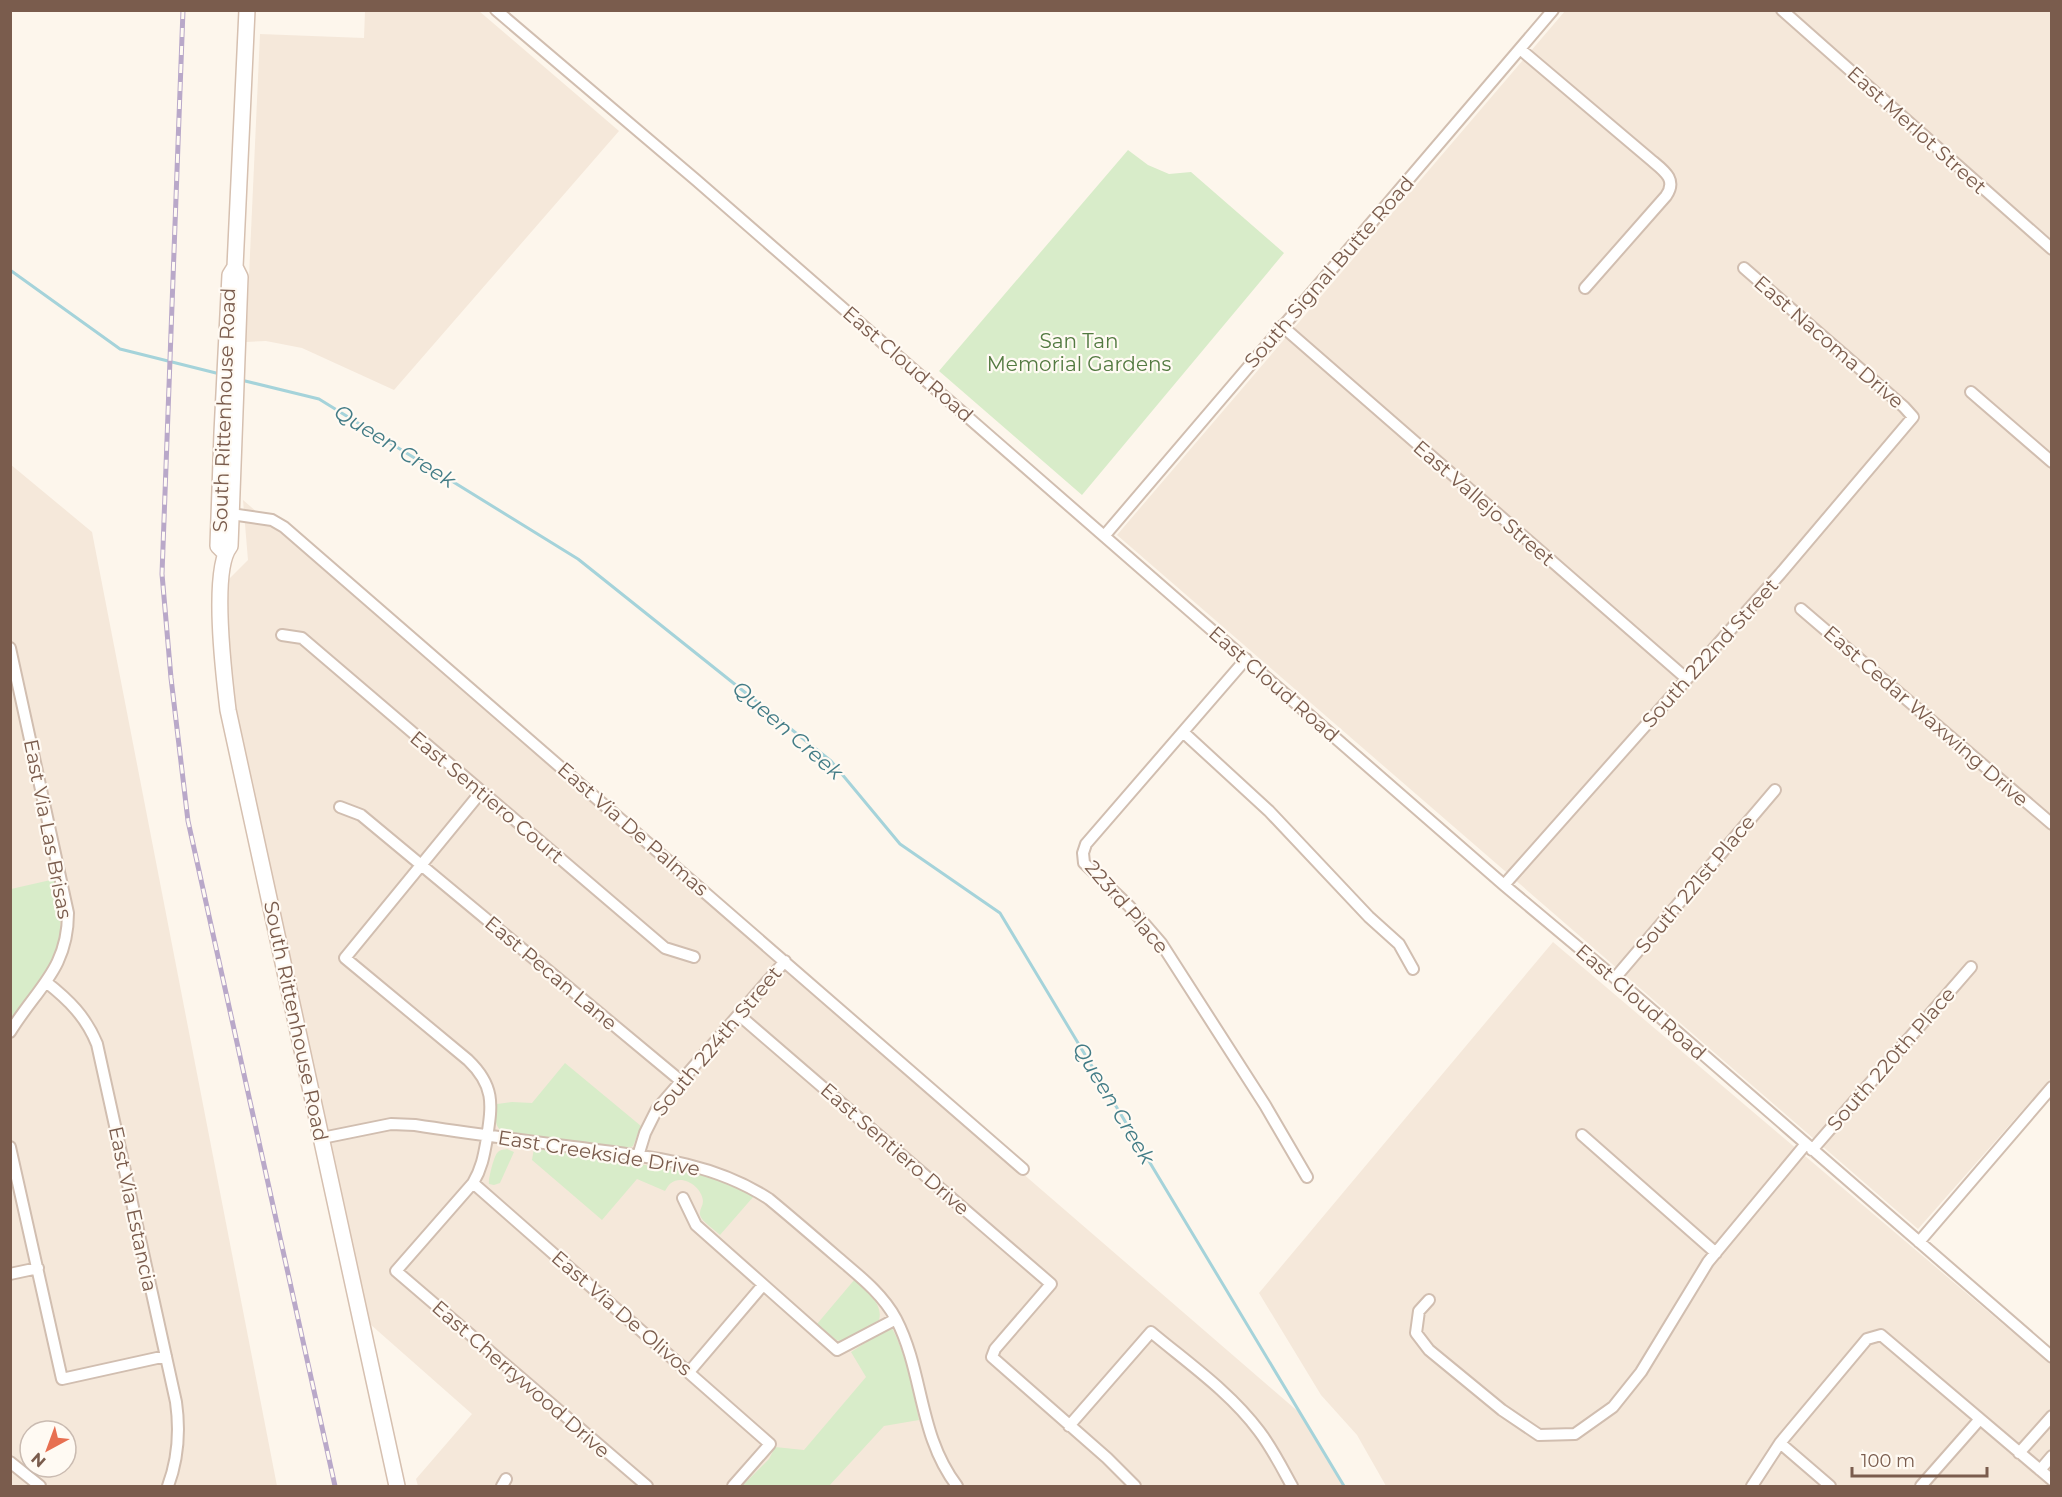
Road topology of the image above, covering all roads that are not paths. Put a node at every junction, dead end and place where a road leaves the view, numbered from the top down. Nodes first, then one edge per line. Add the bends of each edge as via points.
1 (247, 10) edge
2 (496, 10) edge
3 (1553, 10) edge
4 (1782, 10) edge
5 (1520, 49) junction
6 (2052, 249) edge
7 (1744, 268) dead end
8 (1584, 288) dead end
9 (1282, 326) junction
10 (1971, 392) dead end
11 (1912, 417) joint
12 (228, 435) junction
13 (2052, 462) edge
14 (231, 513) junction
15 (1105, 535) junction
16 (225, 553) junction
17 (1801, 609) dead end
18 (282, 635) dead end
19 (10, 648) edge
20 (1246, 659) junction
21 (1687, 679) junction
22 (1183, 732) junction
23 (1775, 790) dead end
24 (481, 792) junction
25 (340, 807) dead end
26 (2052, 824) edge
27 (421, 866) junction
28 (1504, 885) junction
29 (694, 957) dead end
30 (785, 961) junction
31 (1971, 967) dead end
32 (1413, 969) dead end
33 (1615, 978) junction
34 (46, 982) junction
35 (739, 1015) junction
36 (10, 1032) edge
37 (681, 1081) junction
38 (2052, 1088) edge
39 (1582, 1135) dead end
40 (487, 1136) junction
41 (322, 1138) junction
42 (10, 1147) edge
43 (1808, 1147) junction
44 (638, 1156) junction
45 (1023, 1169) dead end
46 (1307, 1177) dead end
47 (473, 1183) junction
48 (683, 1198) dead end
49 (1919, 1242) junction
50 (1716, 1253) junction
51 (38, 1268) junction
52 (10, 1274) edge
53 (764, 1285) junction
54 (1429, 1300) dead end
55 (896, 1319) junction
56 (166, 1356) junction
57 (2052, 1358) edge
58 (689, 1372) junction
59 (1980, 1419) junction
60 (2050, 1419) edge
61 (1069, 1426) junction
62 (1780, 1443) junction
63 (2019, 1453) junction
64 (2052, 1456) edge
65 (10, 1462) edge
66 (2040, 1470) junction
67 (2052, 1480) edge
68 (40, 1486) edge
69 (168, 1486) edge
70 (397, 1486) edge
71 (647, 1486) edge
72 (733, 1486) edge
73 (957, 1486) edge
74 (1135, 1486) edge
75 (1292, 1486) edge
76 (1752, 1486) edge
77 (1830, 1486) edge
78 (1921, 1486) edge

1 - 12 main road, South Rittenhouse Road via 235,267 230,275
2 - 15 street, East Cloud Road
3 - 5 street, South Signal Butte Road
4 - 6 street, East Merlot Street
5 - 8 street via 1650,159 1671,184 1666,196
5 - 9 street, South Signal Butte Road
7 - 11 street, East Nacoma Drive
9 - 15 street, South Signal Butte Road
9 - 21 street, East Vallejo Street
10 - 13 street
11 - 21 street, South 222nd Street
12 - 14 main road, South Rittenhouse Road
12 - 16 main road, South Rittenhouse Road via 218,546
14 - 16 main road, South Rittenhouse Road via 230,546
14 - 30 street, East Via De Palmas via 272,520 284,527
15 - 20 street, East Cloud Road
16 - 41 main road, South Rittenhouse Road via 220,616 228,710
17 - 26 street, East Cedar Waxwing Drive
18 - 24 street, East Sentiero Court via 302,638
19 - 34 street, East Via Las Brisas via 68,913 63,952
20 - 22 street, 223rd Place
20 - 28 street, East Cloud Road
21 - 28 street, South 222nd Street
22 - 32 street via 1269,811 1399,944
22 - 46 street, 223rd Place via 1086,844 1084,863 1161,943
23 - 33 street, South 221st Place
24 - 27 street
24 - 29 street, East Sentiero Court via 665,948
25 - 27 street, East Pecan Lane via 362,815
27 - 37 street, East Pecan Lane
27 - 40 street via 345,958 477,1068 491,1097
28 - 33 street, East Cloud Road
30 - 35 street, South 224th Street
30 - 45 street, East Via De Palmas
31 - 43 street, South 220th Place
33 - 43 street, East Cloud Road
34 - 36 street, East Via Las Brisas
34 - 56 street, East Via Estancia via 78,1010 97,1044
35 - 37 street, South 224th Street
35 - 61 street, East Sentiero Drive via 1051,1284 992,1357
37 - 44 street, South 224th Street via 657,1109
38 - 49 street
39 - 50 street
40 - 41 street, East Creekside Drive via 400,1124
40 - 44 street, East Creekside Drive
40 - 47 street via 480,1171
41 - 70 main road, South Rittenhouse Road
42 - 51 street
43 - 49 street, East Cloud Road
43 - 50 street, South 220th Place
44 - 55 street, East Creekside Drive via 700,1167 759,1191 874,1289
47 - 58 street, East Via De Olivos
47 - 71 street, East Cherrywood Drive via 396,1271
48 - 53 street via 696,1225
49 - 57 street, East Cloud Road
50 - 54 street, South 220th Place via 1641,1372 1613,1407 1575,1434 1539,1435 1429,1350 1416,1333 1419,1311
51 - 52 street
51 - 56 street via 62,1379
53 - 55 street via 837,1350
53 - 58 street
55 - 73 street, East Creekside Drive via 930,1436
56 - 69 street, East Via Estancia via 178,1414 176,1455
58 - 72 street, East Via De Olivos via 770,1444
59 - 62 street via 1881,1335 1867,1340
59 - 63 street
59 - 78 street
60 - 63 street
61 - 74 street
61 - 75 street via 1151,1332 1241,1410 1260,1432
62 - 76 street
62 - 77 street
63 - 66 street
64 - 66 street
65 - 68 street
66 - 67 street

